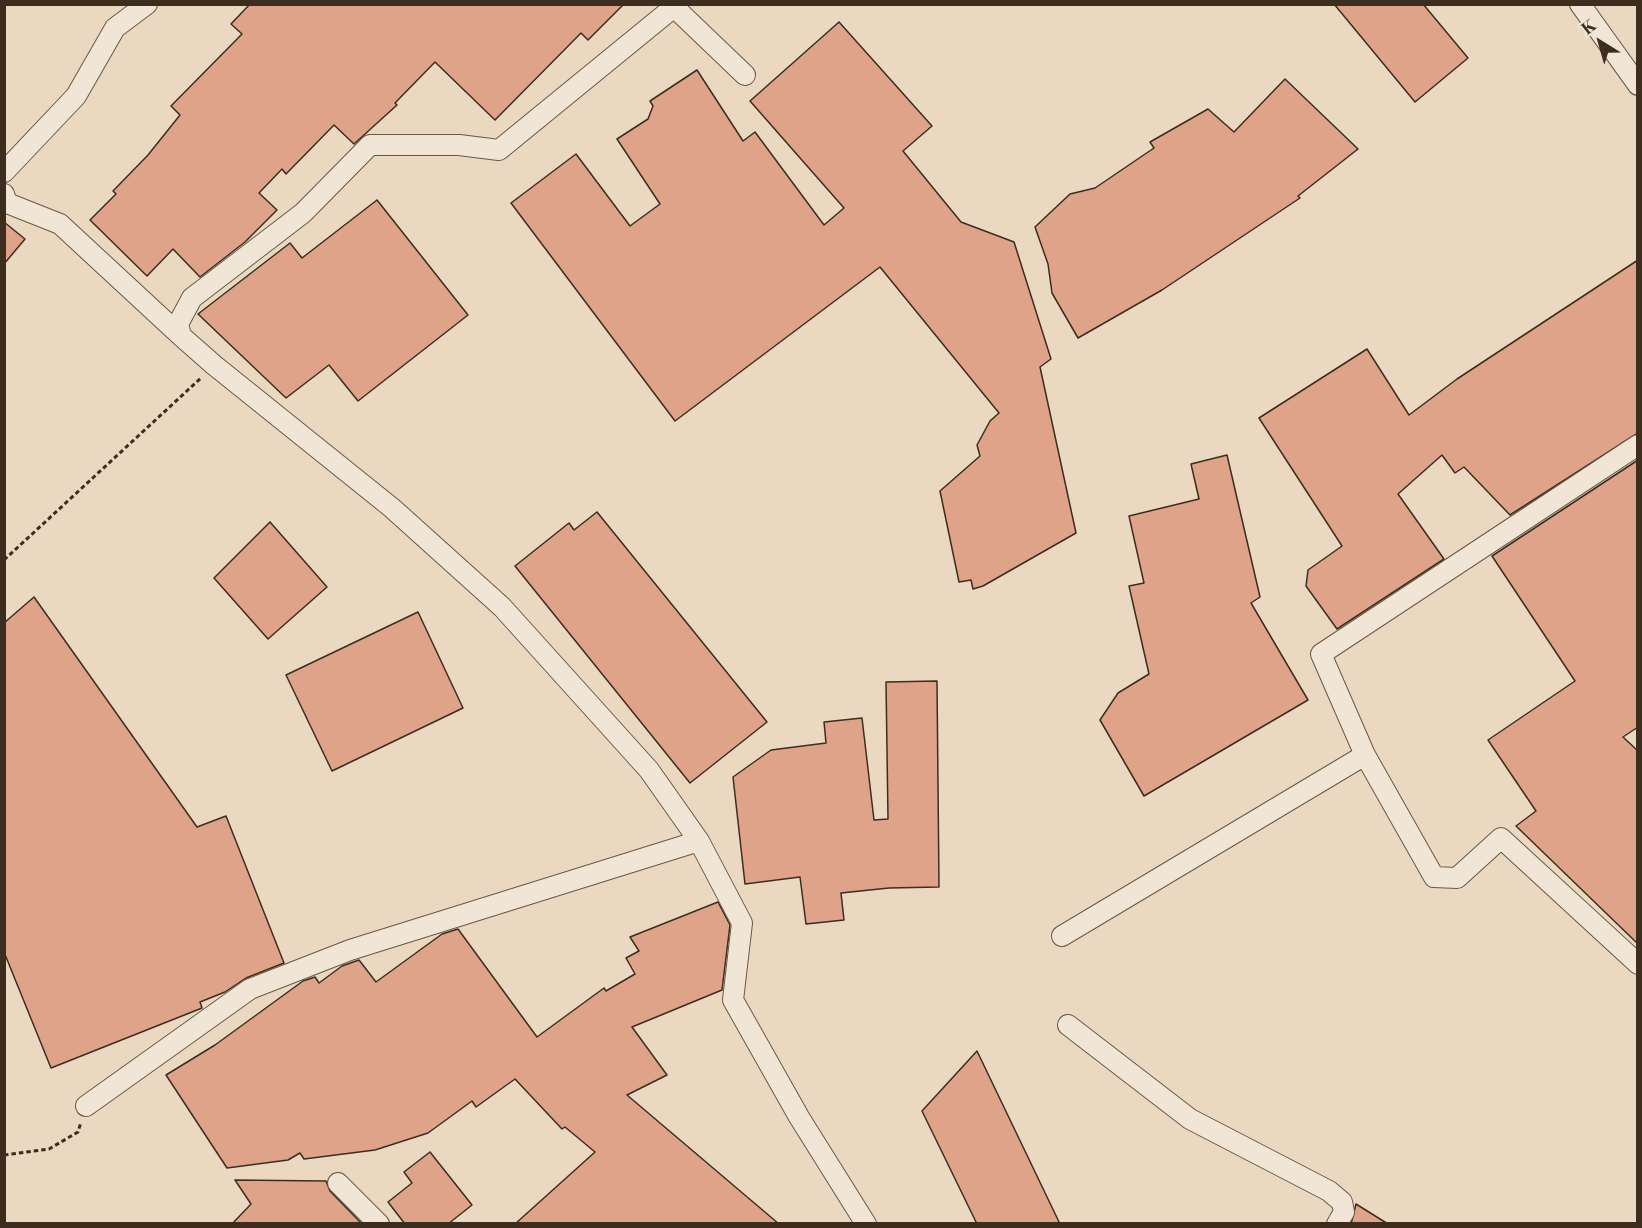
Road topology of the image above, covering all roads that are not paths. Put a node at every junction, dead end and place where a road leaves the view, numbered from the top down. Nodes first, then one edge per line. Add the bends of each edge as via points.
1 (147, 4) edge
2 (1580, 4) edge
3 (745, 75) dead end
4 (1638, 86) edge
5 (4, 172) edge
6 (4, 194) edge
7 (181, 336) junction
8 (1638, 445) edge
9 (1365, 755) junction
10 (699, 841) junction
11 (1062, 936) dead end
12 (1638, 964) edge
13 (1068, 1025) dead end
14 (86, 1106) road end
15 (338, 1183) dead end
16 (379, 1224) edge
17 (866, 1224) edge
18 (1337, 1224) edge

1 - 5 street via 115,28 76,96
2 - 4 street
3 - 7 street via 674,7 499,150 459,145 370,145 303,213 192,298 178,324
6 - 7 street via 7,203 60,224
7 - 10 street via 392,508 502,607 649,770
8 - 9 street via 1321,654
9 - 11 street
9 - 12 street via 1434,877 1457,878 1501,838
10 - 14 street via 350,950 250,989
10 - 17 street via 742,923 733,1000
13 - 18 street via 1191,1119 1329,1191 1342,1202 1344,1212
15 - 16 street

